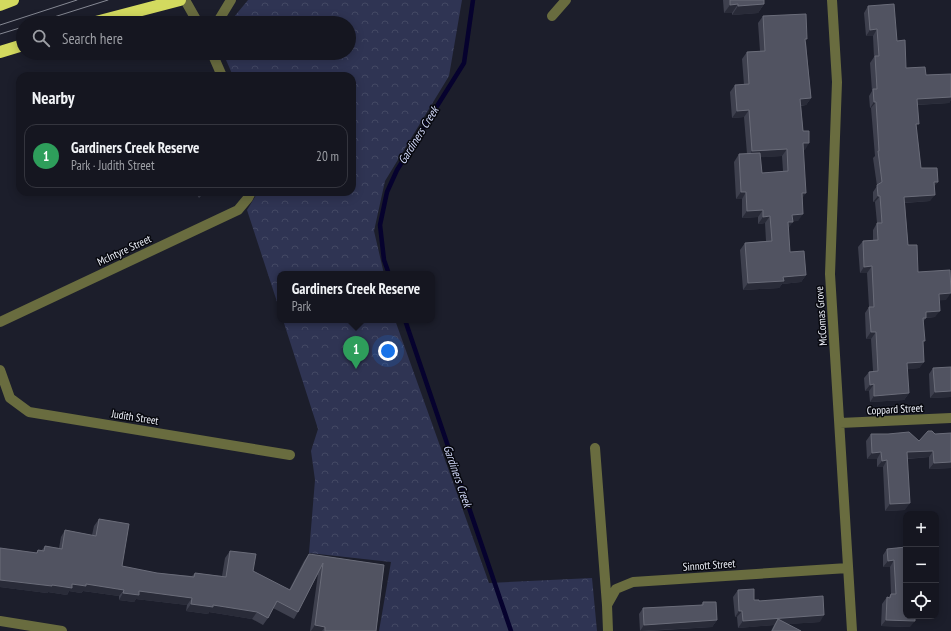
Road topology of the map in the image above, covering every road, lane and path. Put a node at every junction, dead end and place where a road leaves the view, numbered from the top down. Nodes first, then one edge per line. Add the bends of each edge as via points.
1 (13, 0) edge
2 (180, 0) edge
3 (185, 0) edge
4 (231, 0) edge
5 (566, 0) edge
6 (832, 0) edge
7 (0, 5) edge
8 (119, 16) edge
9 (194, 16) edge
10 (221, 16) edge
11 (552, 16) dead end
12 (16, 47) edge
13 (0, 52) edge
14 (215, 60) edge
15 (220, 72) edge
16 (249, 196) edge
17 (0, 322) edge
18 (0, 370) edge
19 (951, 418) edge
20 (840, 423) junction
21 (595, 448) dead end
22 (290, 455) dead end
23 (848, 568) junction
24 (607, 605) junction
25 (0, 621) edge
26 (62, 631) edge
27 (608, 631) edge
28 (852, 631) edge

1 - 7 highway
2 - 8 highway
3 - 9 street
4 - 10 street
5 - 11 street
6 - 20 street, McComas Grove via 837,82 830,274
12 - 13 highway
14 - 15 street
16 - 17 street, McIntyre Street via 238,210
18 - 22 street, Judith Street via 10,398 29,412
19 - 20 street, Coppard Street
20 - 23 street, McComas Grove
21 - 24 street
23 - 24 street, Sinnott Street via 633,582 616,589
23 - 28 street, McComas Grove
24 - 27 street
25 - 26 street

